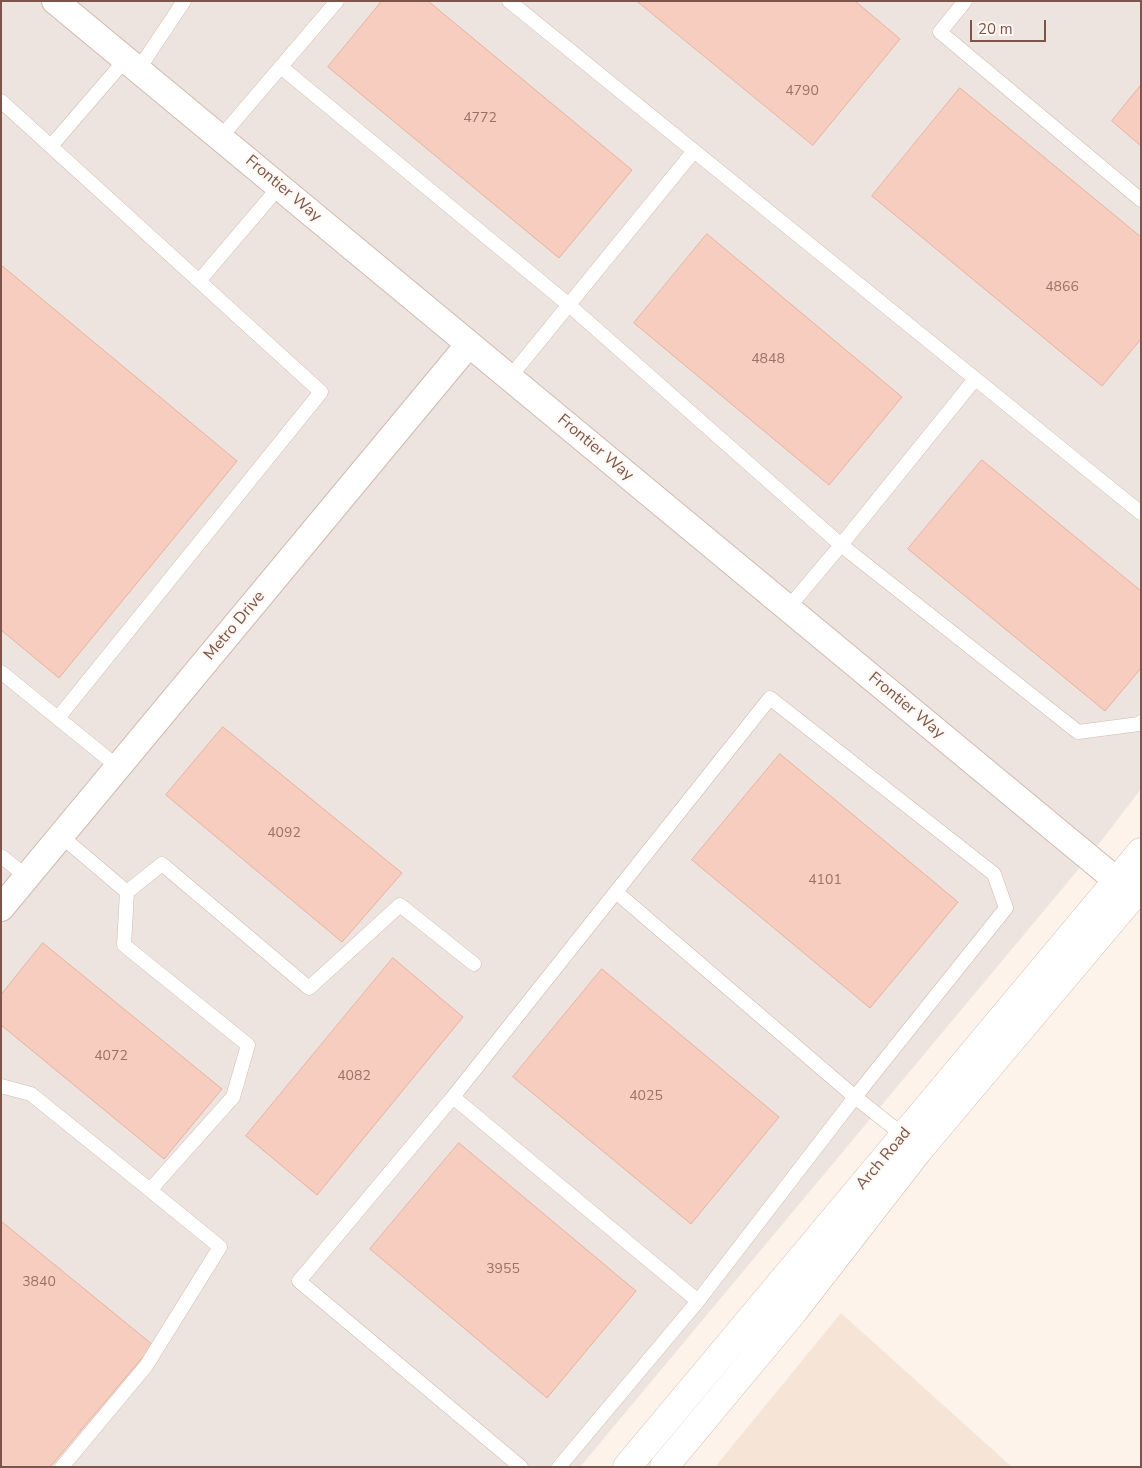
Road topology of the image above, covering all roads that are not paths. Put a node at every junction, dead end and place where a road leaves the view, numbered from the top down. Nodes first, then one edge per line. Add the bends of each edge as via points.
1 (55, 1) edge
2 (184, 1) edge
3 (337, 1) edge
4 (509, 1) edge
5 (965, 1) edge
6 (132, 65) junction
7 (280, 67) junction
8 (1, 101) edge
9 (220, 138) junction
10 (51, 146) junction
11 (694, 151) junction
12 (279, 187) junction
13 (1141, 200) edge
14 (199, 280) junction
15 (569, 304) junction
16 (469, 344) junction
17 (510, 377) junction
18 (976, 379) junction
19 (1141, 513) edge
20 (841, 545) junction
21 (788, 608) junction
22 (1, 672) edge
23 (58, 718) junction
24 (1141, 722) edge
25 (118, 767) junction
26 (60, 836) junction
27 (1141, 852) edge
28 (1, 856) edge
29 (27, 877) junction
30 (1130, 887) edge
31 (127, 892) junction
32 (616, 892) junction
33 (1, 908) edge
34 (474, 964) dead end
35 (1, 1086) edge
36 (453, 1097) junction
37 (855, 1097) junction
38 (903, 1135) junction
39 (150, 1190) junction
40 (698, 1301) junction
41 (62, 1467) edge
42 (521, 1467) edge
43 (559, 1467) edge
44 (627, 1467) edge
45 (664, 1467) edge

1 - 6 street, Frontier Way
2 - 6 lane
3 - 7 lane
4 - 11 lane
5 - 13 lane via 940,32
6 - 9 street, Frontier Way
6 - 10 lane
7 - 9 lane
7 - 15 lane
8 - 10 lane
9 - 12 street, Frontier Way
10 - 14 lane
11 - 15 lane
11 - 18 lane
12 - 14 lane
12 - 16 street, Frontier Way
14 - 23 lane via 322,392
15 - 17 lane
15 - 20 lane
16 - 17 street, Frontier Way
16 - 25 street, Metro Drive
17 - 21 street, Frontier Way
18 - 19 lane
18 - 20 lane
20 - 21 lane
20 - 24 lane via 1078,732
21 - 30 street, Frontier Way
22 - 23 lane
23 - 25 lane
25 - 26 street, Metro Drive
26 - 29 street, Metro Drive
26 - 31 lane
27 - 30 street, Arch Road
28 - 29 lane
29 - 33 street, Metro Drive
30 - 38 street, Arch Road
30 - 45 street, Arch Road via 793,1312
31 - 34 lane via 162,864 309,988 400,905
31 - 39 lane via 124,944 248,1045 233,1097
32 - 36 lane
32 - 37 lane
32 - 37 lane via 770,698 994,874 1006,908
35 - 39 lane via 31,1094
36 - 40 lane
36 - 42 lane via 299,1281
37 - 38 lane
37 - 40 lane
38 - 44 street, Arch Road
39 - 41 lane via 220,1247 146,1366
40 - 43 lane

